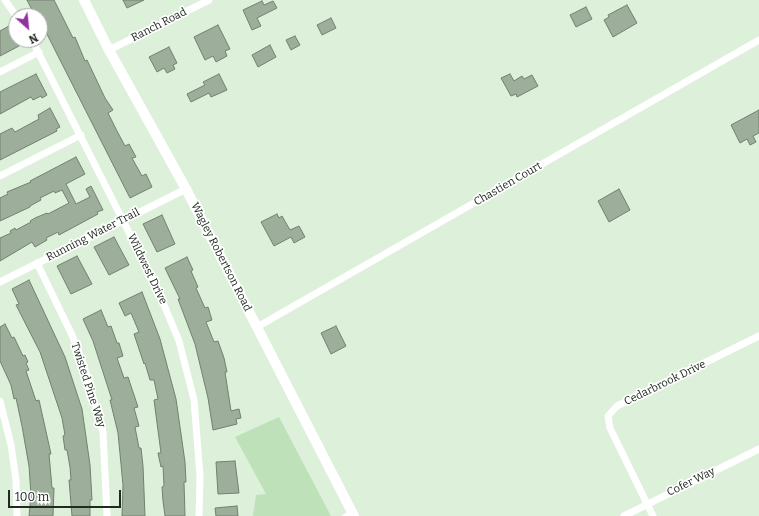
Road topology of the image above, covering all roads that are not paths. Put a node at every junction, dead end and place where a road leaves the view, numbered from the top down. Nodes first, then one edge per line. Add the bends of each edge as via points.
1 (84, 0) edge
2 (209, 0) edge
3 (759, 40) edge
4 (37, 48) edge
5 (109, 50) junction
6 (39, 52) junction
7 (0, 72) edge
8 (80, 135) junction
9 (0, 176) edge
10 (186, 189) junction
11 (123, 219) junction
12 (37, 263) junction
13 (0, 282) edge
14 (257, 327) junction
15 (759, 336) edge
16 (0, 401) edge
17 (759, 449) edge
18 (647, 504) junction
19 (350, 515) edge
20 (17, 516) edge
21 (107, 516) edge
22 (199, 516) edge
23 (624, 516) edge
24 (653, 516) edge

1 - 5 street, Wagley Robertson Road
2 - 5 street, Ranch Road
3 - 14 street, Chastien Court
4 - 6 street, Wildwest Drive
5 - 10 street, Wagley Robertson Road
6 - 7 street
6 - 8 street, Wildwest Drive
8 - 9 street
8 - 11 street, Wildwest Drive
10 - 11 street, Running Water Trail
10 - 14 street, Wagley Robertson Road
11 - 12 street, Running Water Trail
11 - 22 street, Wildwest Drive via 169,314 187,369 197,431
12 - 13 street, Running Water Trail
12 - 21 street, Twisted Pine Way via 83,363 103,432
14 - 19 street, Wagley Robertson Road
15 - 18 street, Cedarbrook Drive via 617,406 608,416 610,428
16 - 20 street via 11,445 16,480
17 - 18 street, Cofer Way
18 - 23 street, Cofer Way
18 - 24 street, Cedarbrook Drive

